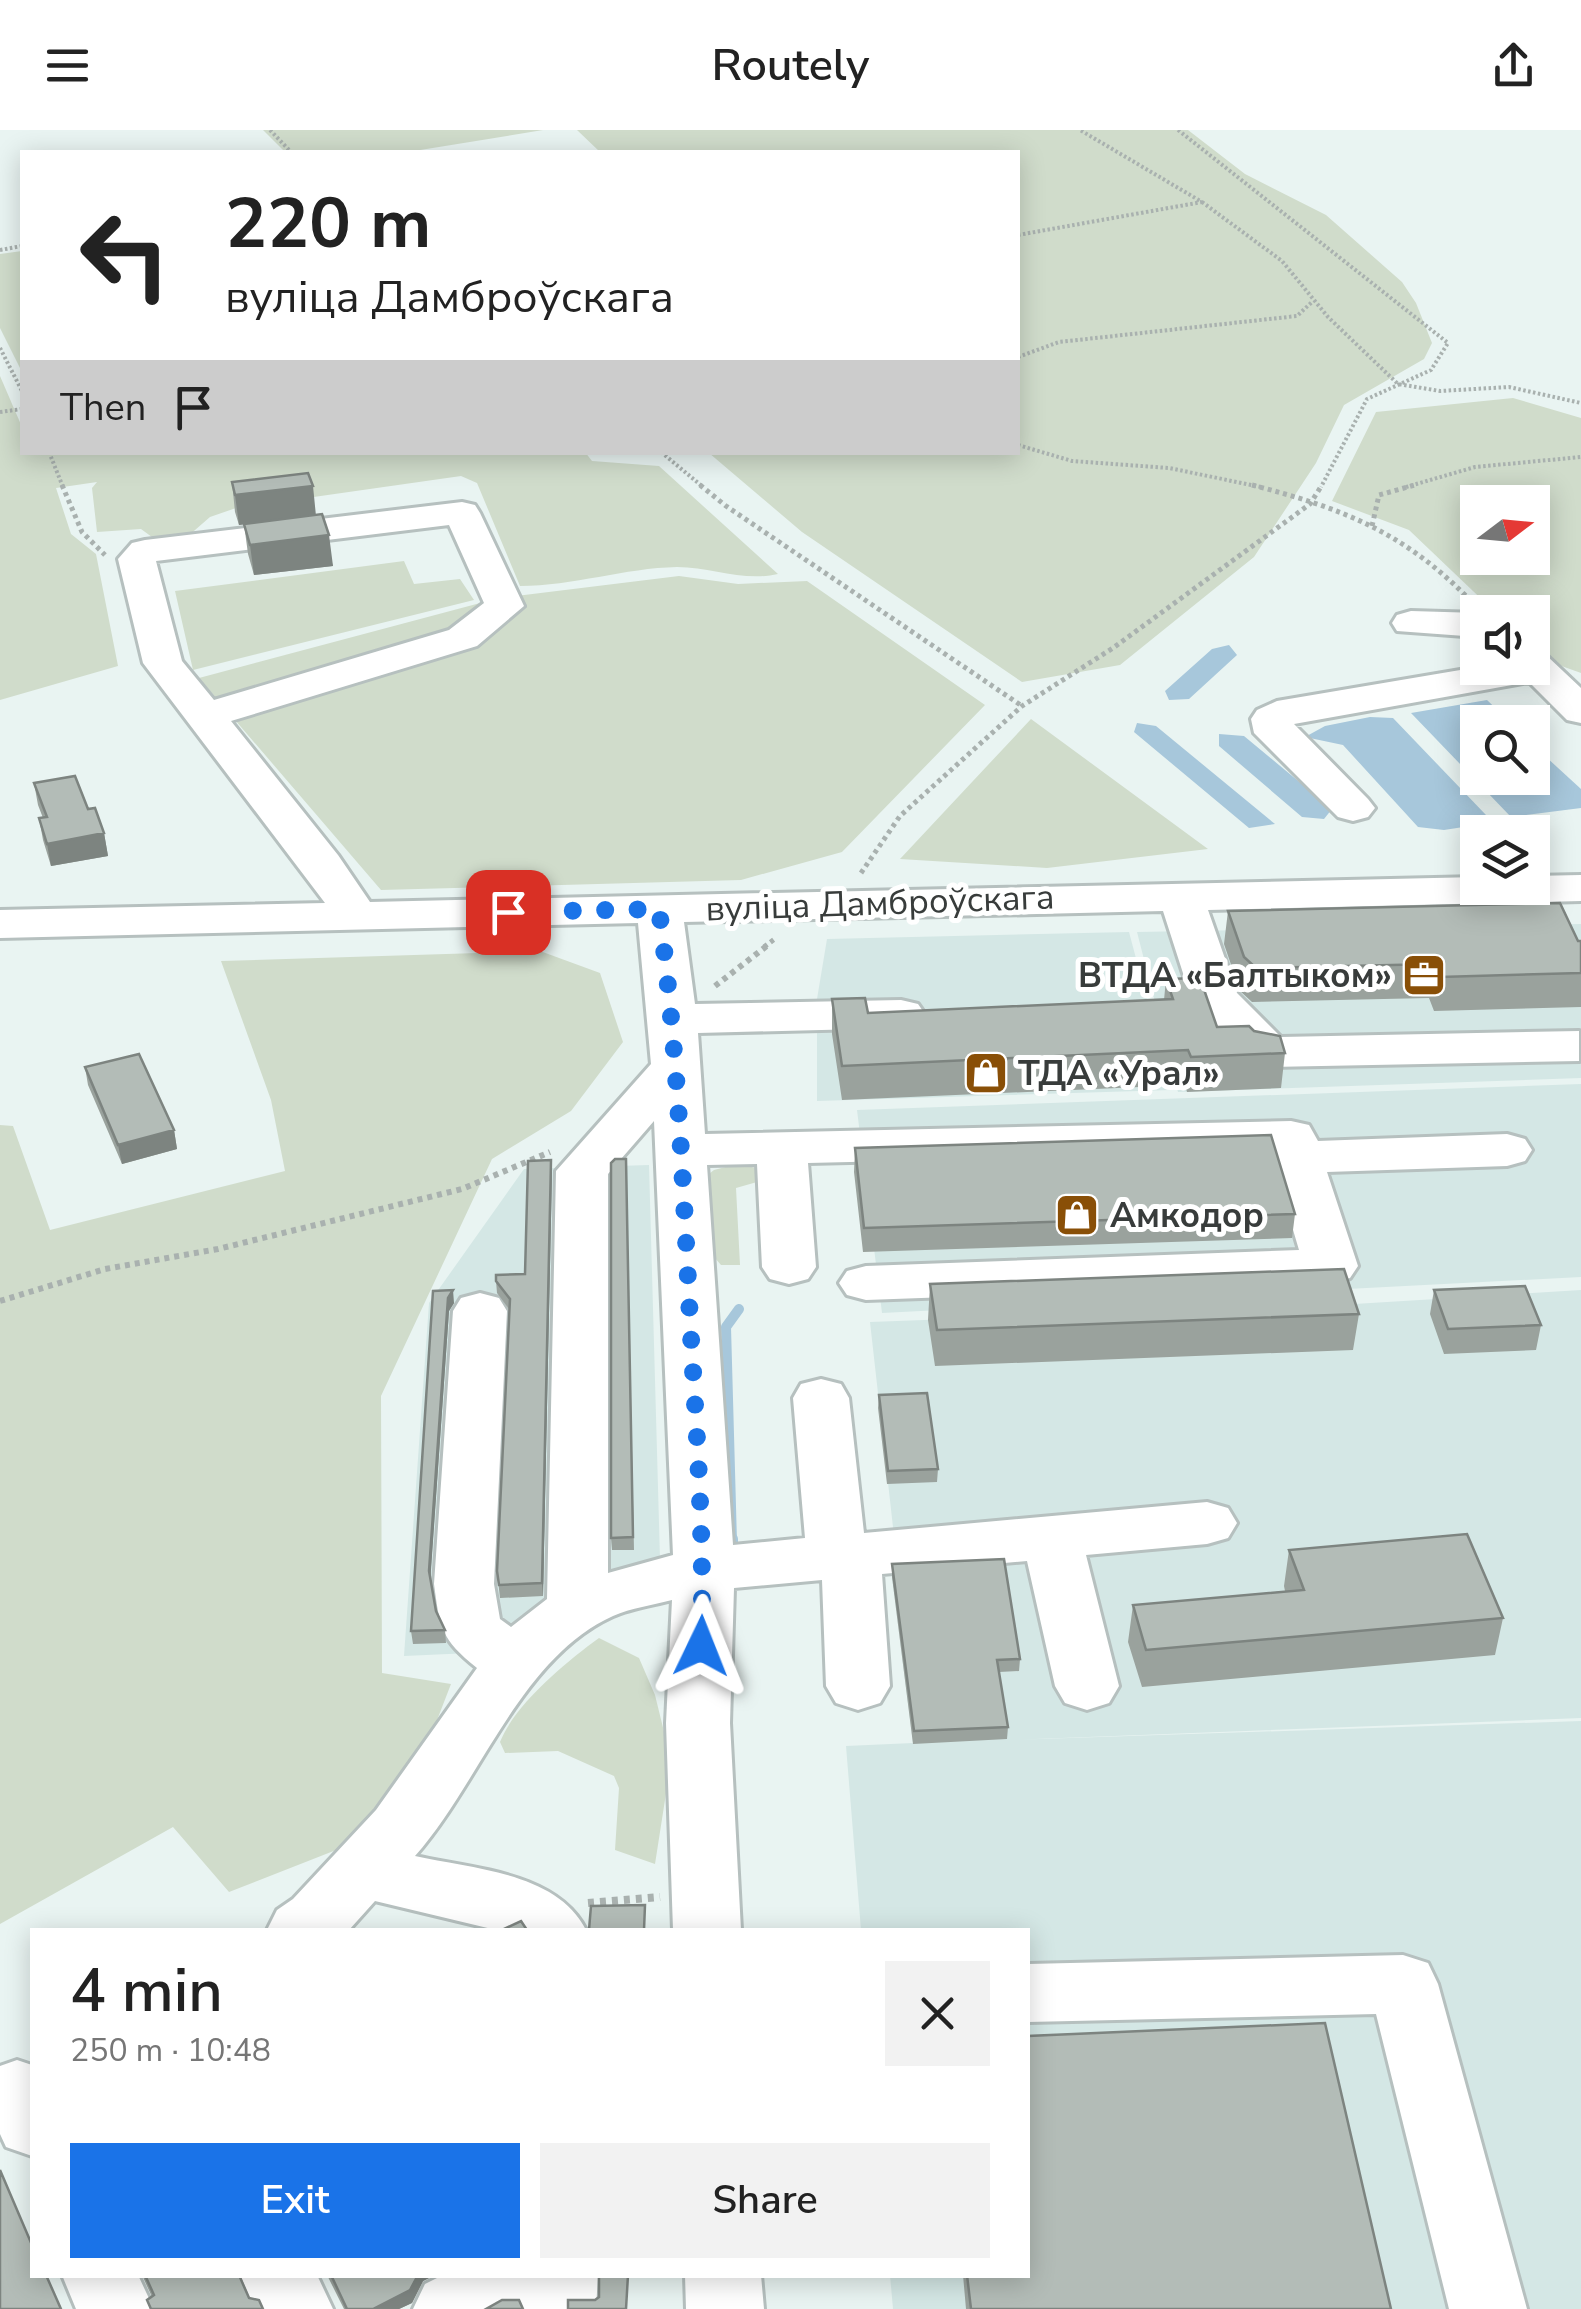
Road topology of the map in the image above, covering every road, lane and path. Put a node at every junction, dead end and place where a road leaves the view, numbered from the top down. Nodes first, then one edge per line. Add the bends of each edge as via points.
1 (270, 130) edge
2 (1080, 130) edge
3 (1178, 130) edge
4 (290, 150) edge
5 (1202, 202) junction
6 (1020, 235) edge
7 (1313, 301) junction
8 (0, 348) edge
9 (1020, 357) edge
10 (1398, 384) junction
11 (20, 387) edge
12 (1581, 403) edge
13 (1020, 446) edge
14 (665, 455) edge
15 (1581, 458) edge
16 (1310, 504) junction
17 (1372, 526) junction
18 (1460, 597) edge
19 (1460, 615) edge
20 (1411, 624) dead end
21 (1460, 680) edge
22 (1550, 681) edge
23 (1022, 706) junction
24 (1581, 711) edge
25 (205, 716) junction
26 (1352, 808) dead end
27 (869, 866) dead end
28 (1581, 888) edge
29 (1181, 896) junction
30 (820, 904) junction
31 (659, 909) junction
32 (356, 915) junction
33 (0, 924) edge
34 (946, 1013) edge
35 (674, 1042) junction
36 (1580, 1046) edge
37 (610, 1139) junction
38 (782, 1148) junction
39 (680, 1150) junction
40 (1507, 1150) dead end
41 (1297, 1157) junction
42 (789, 1267) dead end
43 (866, 1282) dead end
44 (0, 1300) edge
45 (480, 1311) dead end
46 (820, 1398) dead end
47 (1207, 1523) dead end
48 (1052, 1537) junction
49 (844, 1556) junction
50 (704, 1569) junction
51 (577, 1608) junction
52 (514, 1664) junction
53 (858, 1686) dead end
54 (1087, 1686) dead end
55 (362, 1871) junction
56 (707, 1911) edge
57 (567, 1917) edge
58 (304, 1928) edge
59 (1030, 1993) edge
60 (101, 2278) edge
61 (279, 2278) edge
62 (518, 2278) edge
63 (560, 2278) edge
64 (723, 2278) edge
65 (115, 2309) edge
66 (294, 2309) edge
67 (452, 2309) edge
68 (558, 2309) edge
69 (725, 2309) edge
70 (1488, 2309) edge

1 - 4 path
2 - 5 path
3 - 10 path via 1448,343 1431,370
5 - 6 path
5 - 7 path via 1282,260
7 - 9 path via 1298,316 1059,342
7 - 10 path
8 - 11 path
10 - 12 path via 1440,391 1540,390
10 - 16 path via 1361,407
13 - 16 path via 1032,453 1208,472
14 - 23 path via 726,506
15 - 17 path via 1475,468 1379,495
16 - 17 path
16 - 23 path via 1114,648
17 - 18 path via 1423,556
19 - 20 street
21 - 26 street via 1272,719 1275,733
22 - 24 street
23 - 27 path via 900,816
25 - 25 street via 163,662 137,559 145,551 462,514 505,606 462,638
25 - 32 street
28 - 29 street, вуліца Дамброўскага
29 - 30 street, вуліца Дамброўскага
29 - 36 street via 1215,998 1268,1052
30 - 31 street, вуліца Дамброўскага
30 - 35 path
31 - 32 street, вуліца Дамброўскага
31 - 35 street
32 - 33 street, вуліца Дамброўскага
34 - 35 street
35 - 37 street
35 - 39 street
37 - 44 path via 535,1155 462,1189 218,1249 106,1269
37 - 51 street via 582,1172
38 - 39 street
38 - 41 street via 1292,1136
38 - 42 street
39 - 50 street
40 - 41 street
41 - 43 street via 1330,1266
45 - 52 street via 464,1584 471,1628
46 - 49 street
47 - 48 street
48 - 49 street
48 - 54 street
49 - 50 street
49 - 53 street
50 - 51 street
50 - 56 street via 698,1723
51 - 52 street
52 - 55 street via 440,1775
55 - 57 street
55 - 58 street
56 - 57 path
59 - 70 street via 1402,1984
60 - 65 street
61 - 66 street
62 - 67 street
63 - 68 street
64 - 69 street

